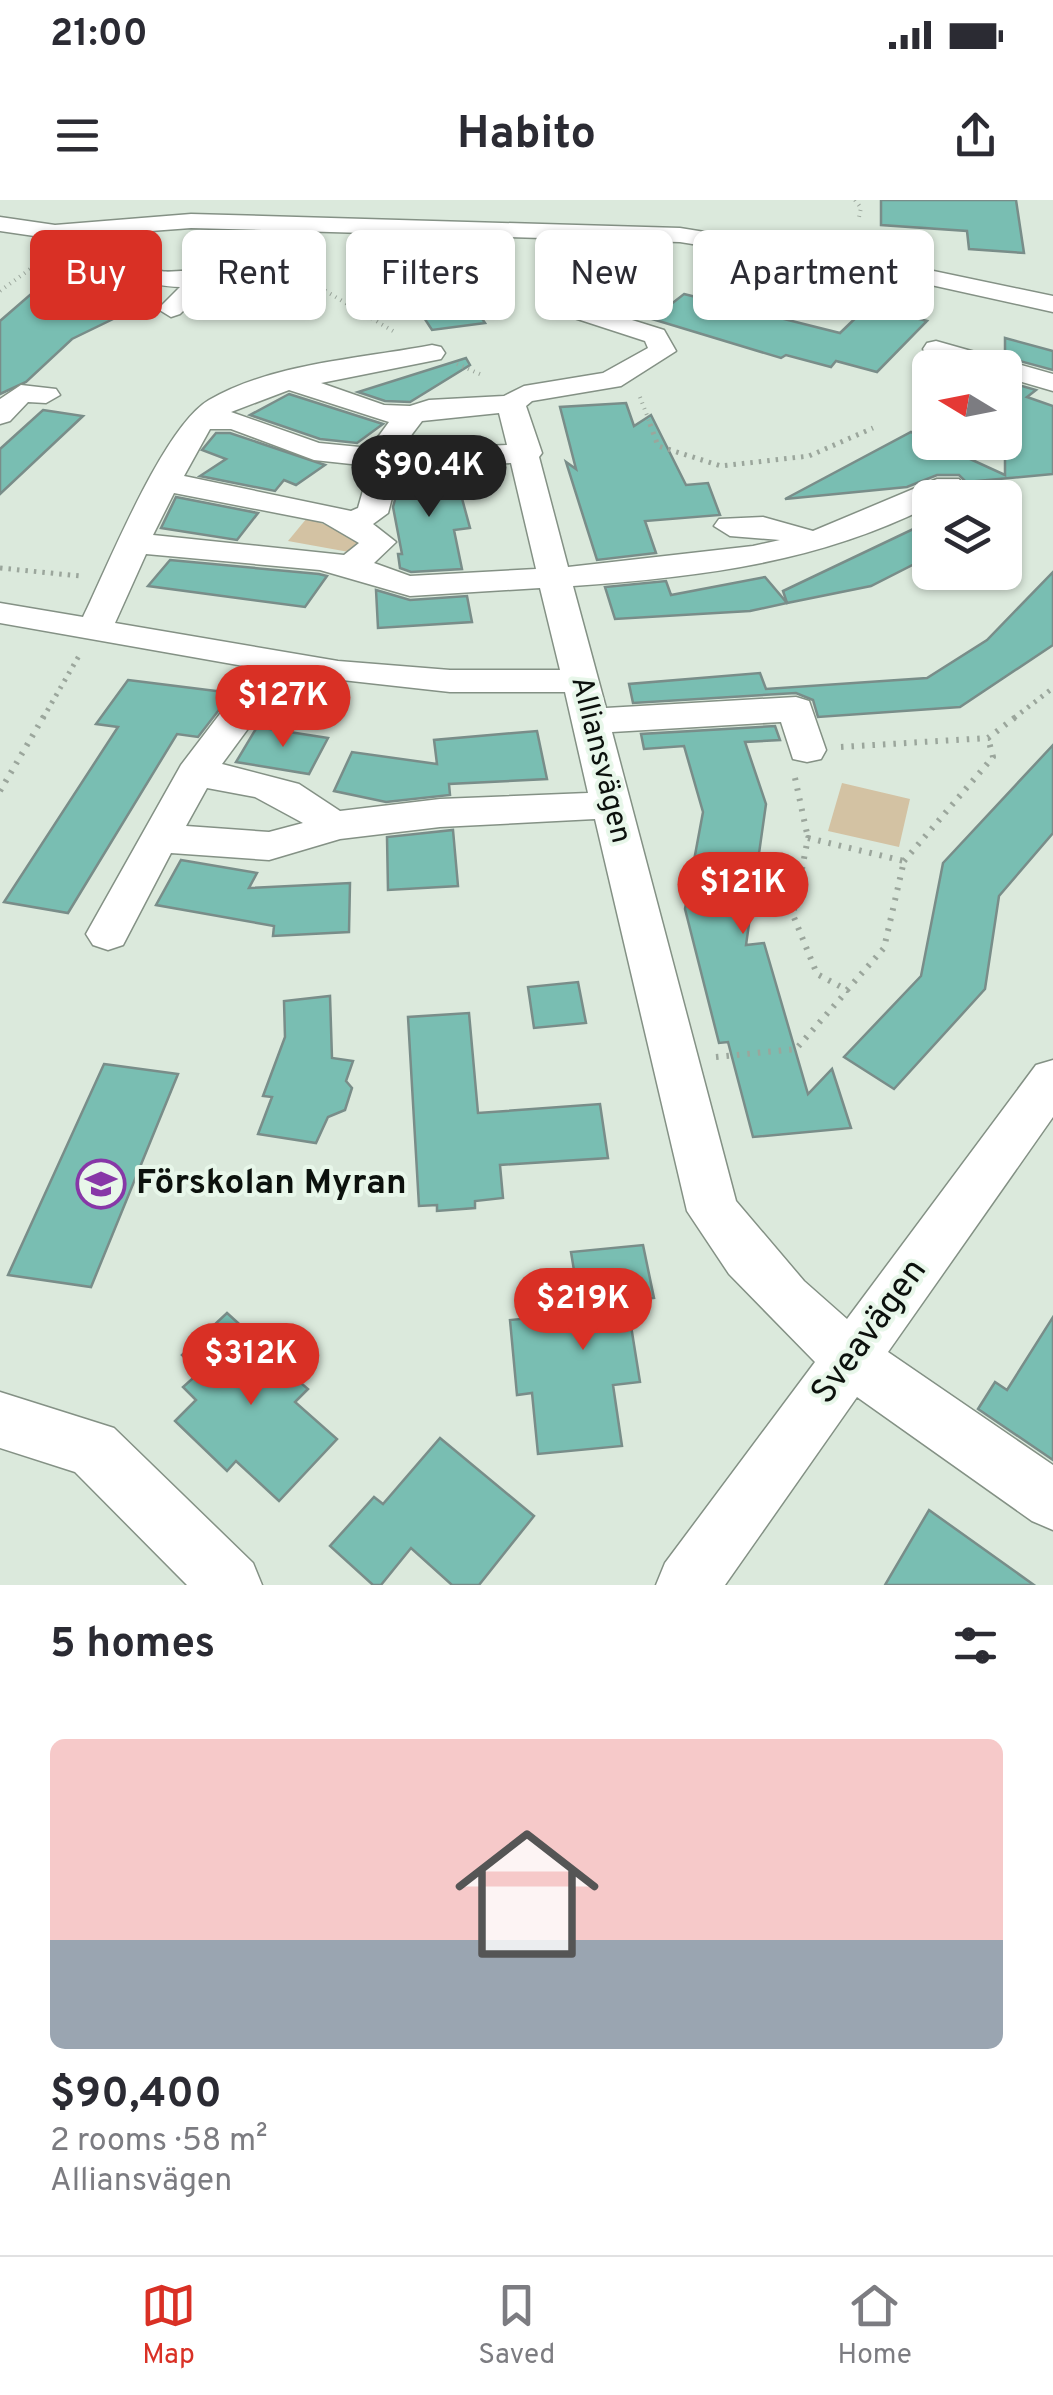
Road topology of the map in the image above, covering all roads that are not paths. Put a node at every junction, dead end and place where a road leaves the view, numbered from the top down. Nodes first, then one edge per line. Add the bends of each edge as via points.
1 (422, 200) edge
2 (0, 224) edge
3 (410, 225) junction
4 (125, 226) junction
5 (1053, 304) edge
6 (172, 309) dead end
7 (606, 320) edge
8 (936, 349) dead end
9 (940, 350) edge
10 (432, 353) road end
11 (386, 363) junction
12 (1022, 374) edge
13 (290, 381) junction
14 (1053, 384) edge
15 (46, 395) dead end
16 (518, 399) junction
17 (420, 412) junction
18 (0, 415) edge
19 (202, 420) junction
20 (527, 453) junction
21 (387, 459) junction
22 (166, 482) junction
23 (912, 501) edge
24 (315, 510) junction
25 (352, 523) junction
26 (730, 526) dead end
27 (136, 544) junction
28 (813, 544) junction
29 (270, 554) junction
30 (350, 566) junction
31 (555, 577) junction
32 (0, 613) edge
33 (96, 627) junction
34 (280, 661) junction
35 (580, 681) junction
36 (590, 721) junction
37 (806, 750) road end
38 (195, 774) junction
39 (611, 805) junction
40 (331, 826) junction
41 (158, 836) junction
42 (108, 934) dead end
43 (1053, 1079) edge
44 (849, 1361) junction
45 (0, 1420) edge
46 (1053, 1500) edge
47 (231, 1585) edge
48 (687, 1585) edge

1 - 3 street
2 - 4 street via 56,232
3 - 4 street
3 - 5 street via 680,235 886,268
4 - 6 street via 128,264 136,272 201,282
7 - 16 street via 656,336 663,350 611,380
8 - 9 street
10 - 11 street
11 - 13 street
11 - 17 street
12 - 14 street
13 - 17 street via 380,413
13 - 19 street via 226,402
15 - 18 street via 21,393
16 - 17 street
16 - 20 street, Alliansvägen
17 - 21 street via 384,444
19 - 21 street via 235,420 314,451
19 - 22 street
20 - 21 street
20 - 31 street, Alliansvägen
21 - 25 street via 372,513
22 - 24 street
22 - 27 street via 142,519
23 - 28 street
24 - 25 street
24 - 29 street via 271,527
25 - 30 street via 380,542
26 - 28 street via 770,525
27 - 29 street
27 - 33 street
28 - 31 street via 724,565
29 - 30 street
30 - 31 street via 388,584 412,586
31 - 35 street, Alliansvägen
32 - 33 street
33 - 34 street
34 - 35 street via 450,681
34 - 38 street via 231,716
35 - 36 street, Alliansvägen
36 - 37 street via 796,709
36 - 39 street, Alliansvägen
38 - 40 street via 238,778 309,802
38 - 41 street
39 - 40 street
39 - 44 street, Alliansvägen via 713,1211 749,1264
40 - 41 street via 306,842 266,848
41 - 42 street
43 - 44 street, Sveavägen
44 - 46 street, Alliansvägen
44 - 48 street, Sveavägen
45 - 47 street via 93,1449

